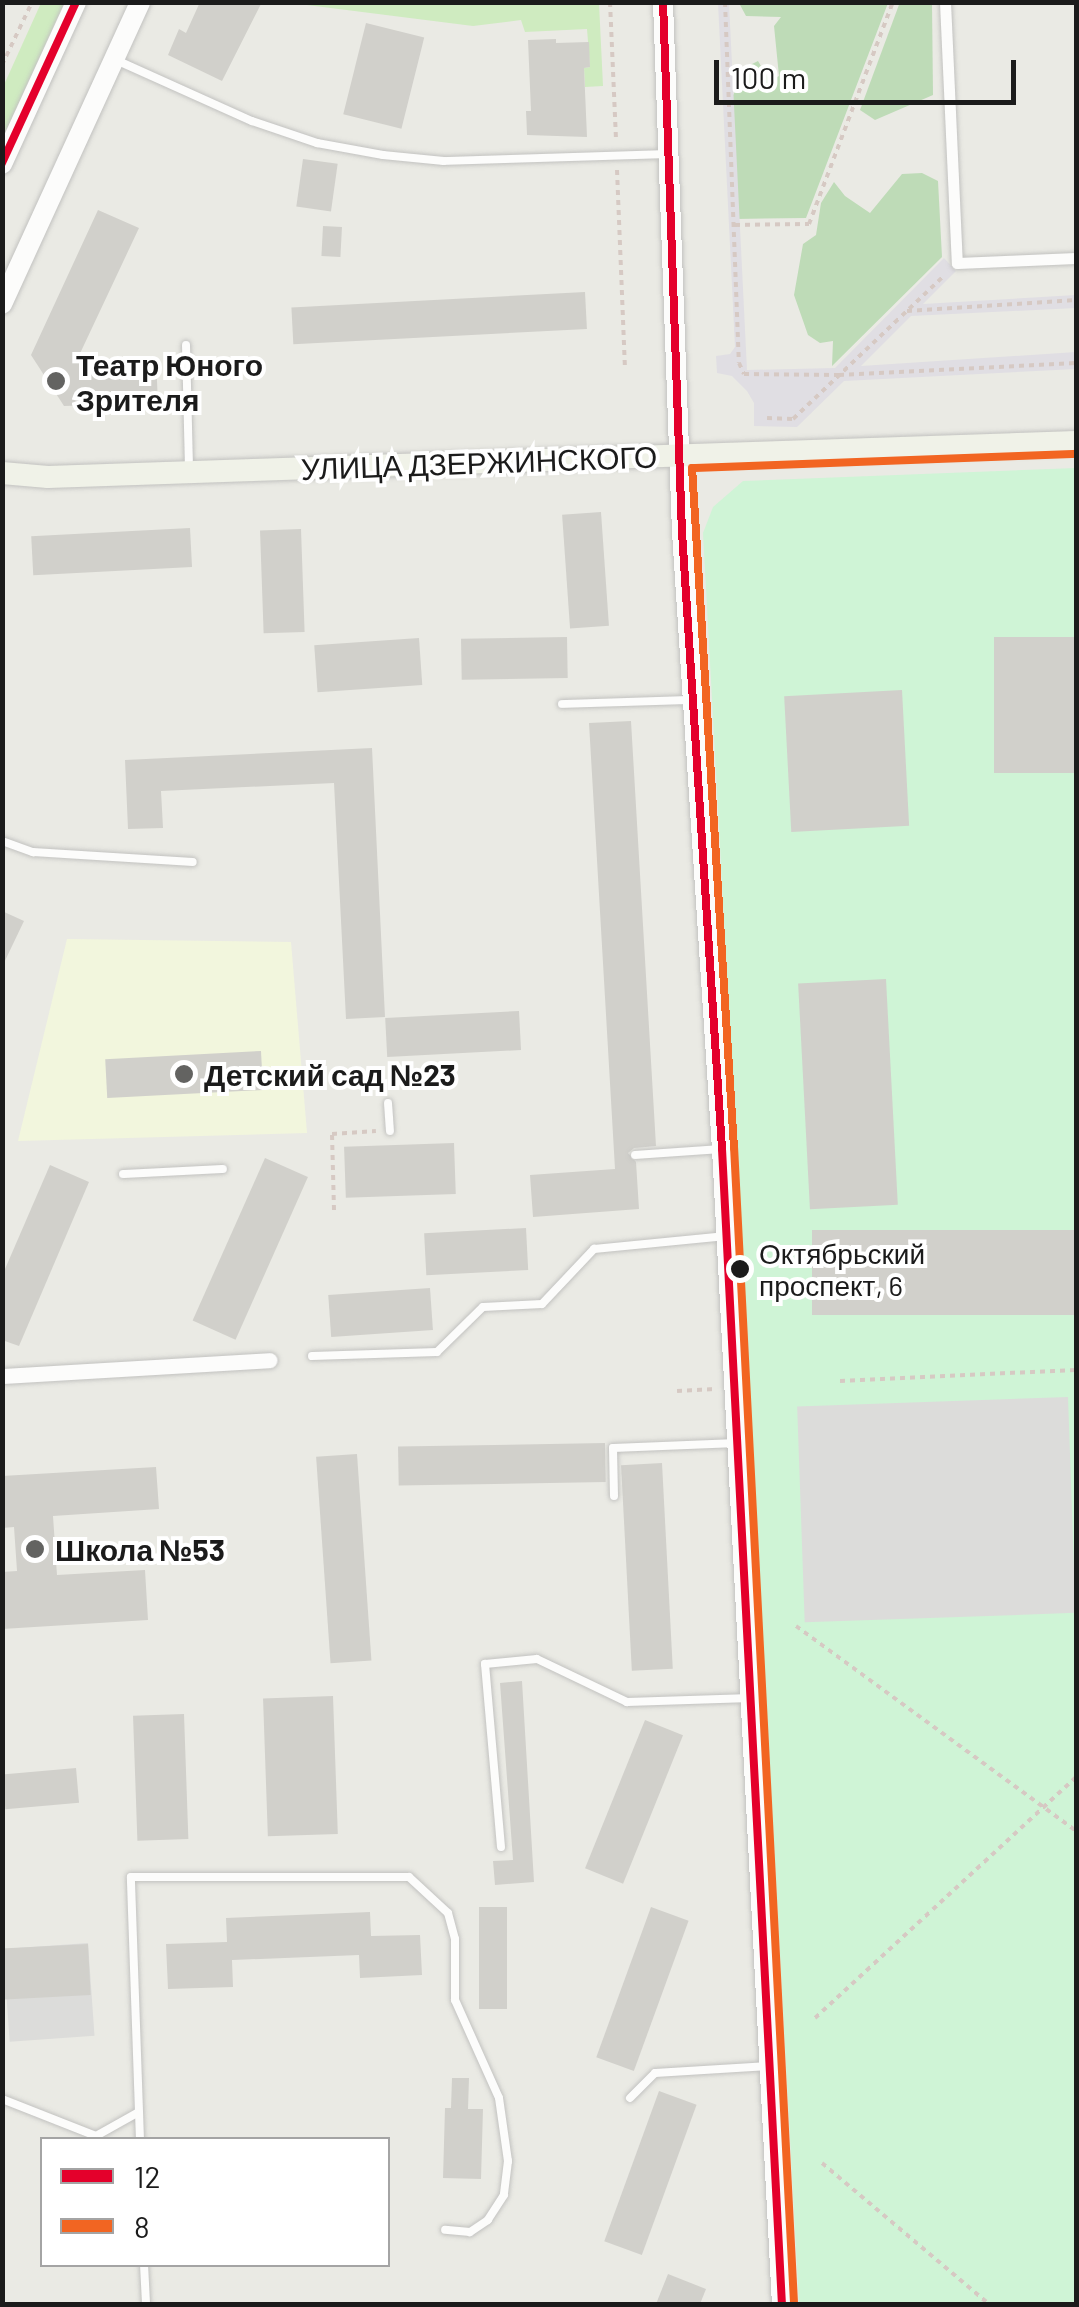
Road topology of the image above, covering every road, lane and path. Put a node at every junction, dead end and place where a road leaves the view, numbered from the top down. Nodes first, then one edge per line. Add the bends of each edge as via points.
1 (32, 2) edge
2 (76, 2) edge
3 (140, 2) edge
4 (610, 2) edge
5 (662, 2) edge
6 (725, 2) edge
7 (893, 2) edge
8 (946, 2) edge
9 (114, 59) junction
10 (2, 65) edge
11 (669, 154) junction
12 (616, 156) junction
13 (2, 164) edge
14 (734, 225) junction
15 (1076, 258) edge
16 (957, 263) junction
17 (1076, 300) edge
18 (2, 304) edge
19 (907, 311) junction
20 (186, 345) dead end
21 (1076, 363) edge
22 (625, 366) dead end
23 (838, 375) junction
24 (767, 418) dead end
25 (1076, 442) edge
26 (679, 456) junction
27 (2, 472) edge
28 (189, 472) junction
29 (692, 700) junction
30 (562, 704) dead end
31 (2, 841) edge
32 (193, 862) dead end
33 (388, 1103) dead end
34 (390, 1130) joint
35 (722, 1149) junction
36 (635, 1156) dead end
37 (223, 1169) dead end
38 (123, 1174) dead end
39 (334, 1210) dead end
40 (726, 1236) junction
41 (312, 1356) dead end
42 (270, 1360) dead end
43 (1076, 1370) edge
44 (2, 1376) edge
45 (840, 1381) dead end
46 (734, 1388) junction
47 (677, 1391) dead end
48 (737, 1444) junction
49 (614, 1496) dead end
50 (796, 1626) dead end
51 (750, 1698) junction
52 (1076, 1778) edge
53 (1045, 1808) junction
54 (1076, 1831) edge
55 (500, 1848) dead end
56 (815, 2018) dead end
57 (770, 2066) junction
58 (630, 2098) dead end
59 (2, 2100) edge
60 (139, 2112) junction
61 (140, 2137) edge
62 (822, 2163) dead end
63 (446, 2230) dead end
64 (144, 2267) edge
65 (146, 2304) edge
66 (782, 2304) edge
67 (990, 2304) edge

1 - 10 path
2 - 13 street
3 - 9 street
4 - 12 path
5 - 11 street
6 - 14 path
7 - 14 path via 809,224
8 - 16 street
9 - 12 lane via 252,121 317,142 444,161
9 - 18 street
11 - 12 lane
11 - 26 street
12 - 22 path
14 - 23 path via 744,374
15 - 16 street
16 - 19 path
17 - 19 path
19 - 23 path
20 - 28 lane
21 - 23 path
23 - 24 path via 793,420
25 - 26 main road, УЛИЦА ДЗЕРЖИНСКОГО
26 - 28 main road, УЛИЦА ДЗЕРЖИНСКОГО
26 - 29 street
27 - 28 main road, УЛИЦА ДЗЕРЖИНСКОГО
29 - 30 lane
29 - 35 street
31 - 32 lane via 33,852
33 - 34 lane
34 - 39 path via 332,1134
35 - 36 lane
35 - 40 street
37 - 38 lane
40 - 41 lane via 594,1249 542,1304 483,1306 437,1352
40 - 46 street
42 - 44 street
43 - 45 path
46 - 47 path
46 - 48 street
48 - 49 lane via 613,1448
48 - 51 street
50 - 53 path
51 - 55 lane via 627,1702 537,1659 485,1664
51 - 57 street
52 - 53 path
53 - 54 path
53 - 56 path
57 - 58 lane via 655,2073
57 - 66 street
59 - 60 lane via 96,2136
60 - 61 lane
60 - 63 lane via 131,1876 409,1877 448,1913 456,2000 499,2098 508,2161 504,2194 488,2220 470,2232
62 - 67 path
64 - 65 lane

